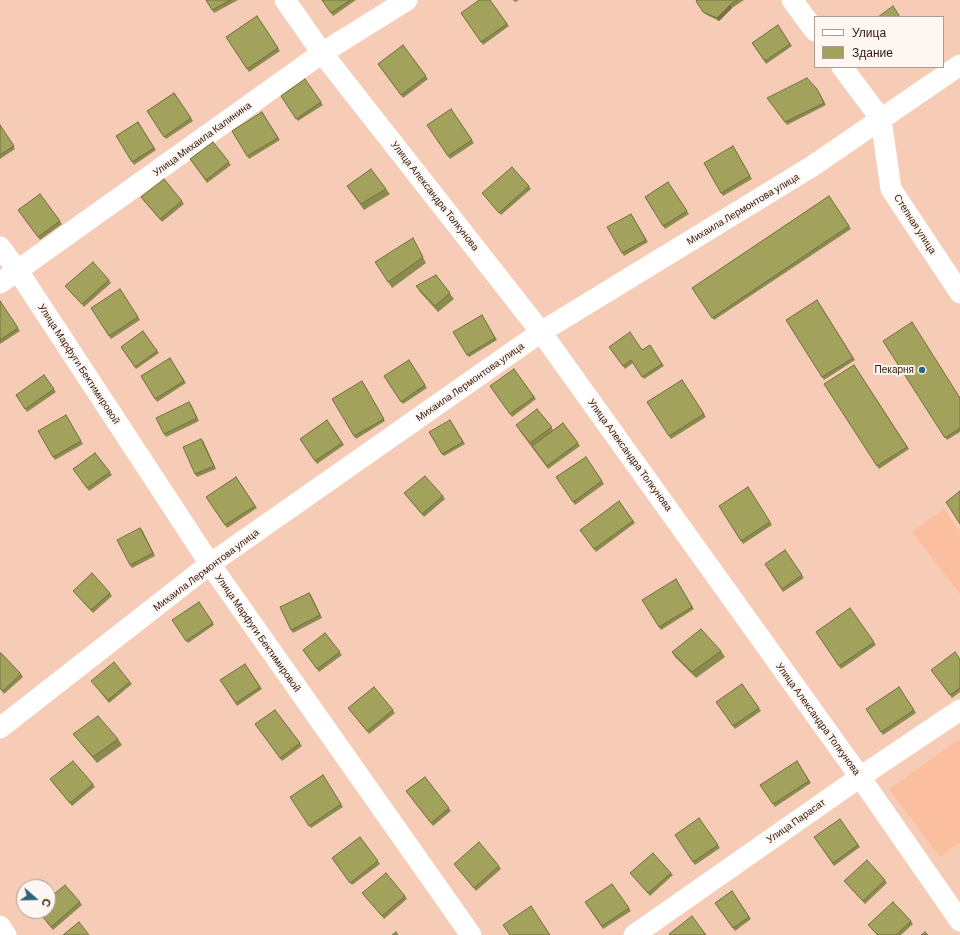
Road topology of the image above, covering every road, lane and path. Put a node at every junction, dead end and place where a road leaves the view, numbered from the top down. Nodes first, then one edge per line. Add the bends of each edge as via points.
1 (285, 0) edge
2 (407, 0) edge
3 (792, 0) edge
4 (814, 30) edge
5 (322, 53) junction
6 (960, 65) edge
7 (843, 68) edge
8 (881, 119) junction
9 (0, 247) edge
10 (18, 271) junction
11 (0, 283) edge
12 (960, 293) edge
13 (541, 332) junction
14 (210, 564) junction
15 (960, 710) edge
16 (0, 728) edge
17 (860, 777) junction
18 (960, 921) edge
19 (0, 926) edge
20 (6, 935) edge
21 (471, 935) edge
22 (634, 935) edge

1 - 5 street, Улица Александра Толкунова
2 - 5 street, Улица Михаила Калинина
3 - 4 street
5 - 10 street, Улица Михаила Калинина
5 - 13 street, Улица Александра Толкунова
6 - 8 street, Михаила Лермонтова улица
7 - 8 street, Степная улица
8 - 12 street, Степная улица via 892,189
8 - 13 street, Михаила Лермонтова улица via 812,167
9 - 10 street, Улица Марфуги Бектимировой
10 - 11 street, Улица Михаила Калинина
10 - 14 street, Улица Марфуги Бектимировой
13 - 14 street, Михаила Лермонтова улица
13 - 17 street, Улица Александра Толкунова
14 - 16 street, Михаила Лермонтова улица
14 - 21 street, Улица Марфуги Бектимировой
15 - 17 street, Улица Парасат
17 - 18 street, Улица Александра Толкунова
17 - 22 street, Улица Парасат
19 - 20 street

